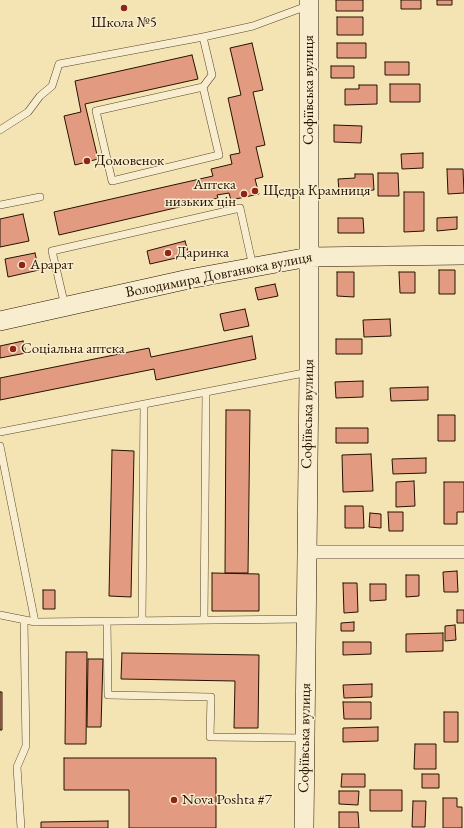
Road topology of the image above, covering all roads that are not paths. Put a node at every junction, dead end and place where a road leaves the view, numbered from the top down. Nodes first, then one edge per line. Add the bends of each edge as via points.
1 (309, 3) edge
2 (203, 37) junction
3 (203, 87) junction
4 (0, 130) edge
5 (40, 197) dead end
6 (0, 206) edge
7 (464, 255) edge
8 (309, 257) junction
9 (253, 267) junction
10 (65, 306) junction
11 (0, 321) edge
12 (309, 372) junction
13 (206, 392) junction
14 (144, 404) junction
15 (0, 432) edge
16 (0, 446) edge
17 (306, 552) junction
18 (464, 552) edge
19 (0, 615) edge
20 (306, 619) junction
21 (24, 620) junction
22 (204, 620) junction
23 (107, 621) junction
24 (142, 621) junction
25 (35, 622) junction
26 (305, 738) junction
27 (21, 828) edge
28 (304, 828) edge

1 - 2 lane via 253,26
1 - 8 street, Софіївська вулиця
2 - 3 lane via 212,75
2 - 4 lane via 58,64 52,86 40,96 28,112
3 - 3 lane via 219,155 112,181 96,111
5 - 6 lane
7 - 8 street, Володимира Довганюка вулиця
8 - 9 street, Володимира Довганюка вулиця
8 - 12 street, Софіївська вулиця
9 - 10 street, Володимира Довганюка вулиця
9 - 10 lane via 240,208 52,251
10 - 11 street, Володимира Довганюка вулиця
12 - 13 lane
12 - 17 street, Софіївська вулиця
13 - 14 lane
13 - 22 lane
14 - 15 lane
14 - 24 lane
16 - 25 lane
17 - 18 street
17 - 20 street, Софіївська вулиця
19 - 21 lane
20 - 22 lane
20 - 26 street, Софіївська вулиця
21 - 25 lane
21 - 27 lane via 26,746 17,766
22 - 24 lane
23 - 24 lane
23 - 25 lane
23 - 26 lane via 108,695 211,696 210,737
26 - 28 street, Софіївська вулиця

